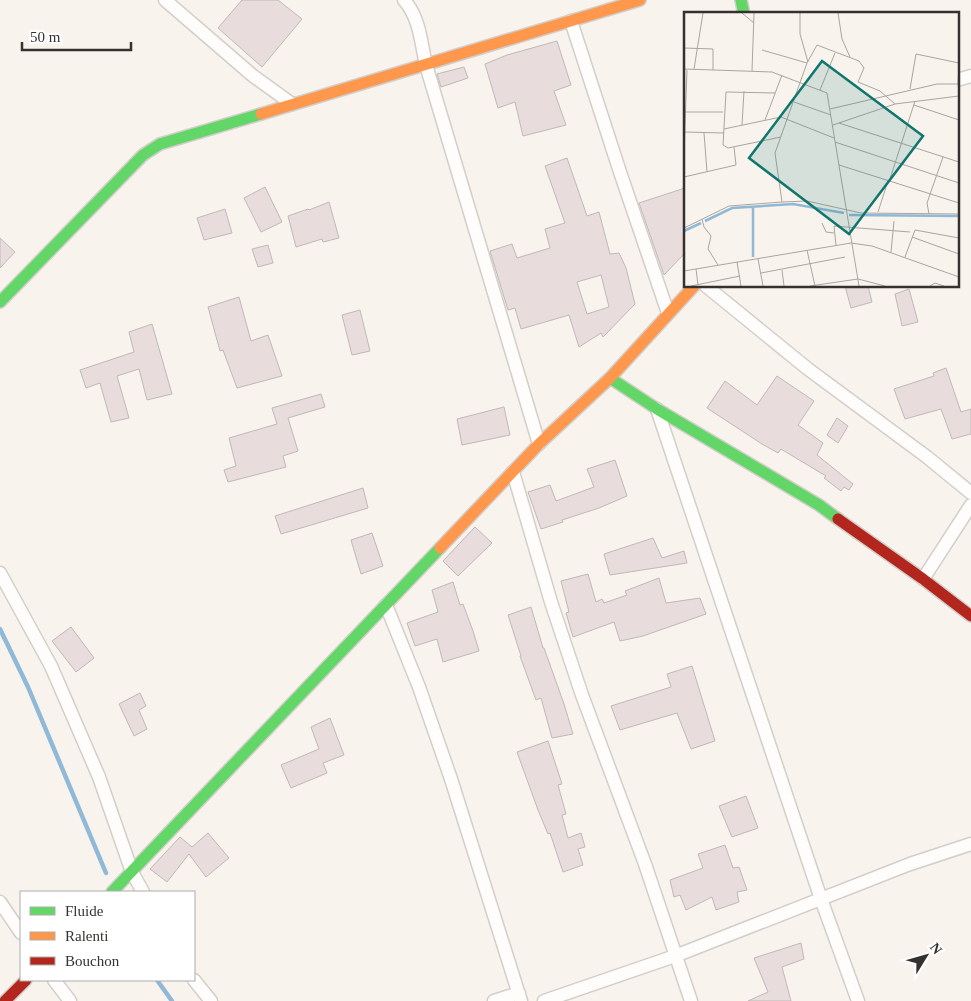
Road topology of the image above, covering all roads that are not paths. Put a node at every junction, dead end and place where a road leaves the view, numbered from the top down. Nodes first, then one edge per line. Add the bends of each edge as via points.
1 (164, 0) edge
2 (404, 0) edge
3 (640, 0) edge
4 (571, 21) junction
5 (426, 65) junction
6 (971, 76) edge
7 (958, 80) edge
8 (292, 104) junction
9 (692, 288) edge
10 (708, 288) edge
11 (0, 302) edge
12 (668, 313) junction
13 (610, 378) junction
14 (657, 409) junction
15 (539, 444) junction
16 (513, 472) junction
17 (971, 493) edge
18 (971, 505) edge
19 (0, 573) edge
20 (923, 579) junction
21 (386, 605) junction
22 (971, 616) edge
23 (971, 844) edge
24 (132, 872) junction
25 (113, 891) edge
26 (142, 891) edge
27 (821, 899) junction
28 (0, 902) edge
29 (20, 932) edge
30 (675, 956) junction
31 (25, 981) edge
32 (55, 981) edge
33 (195, 981) edge
34 (520, 997) edge
35 (5, 1001) edge
36 (70, 1001) edge
37 (211, 1001) edge
38 (494, 1001) edge
39 (544, 1001) edge
40 (690, 1001) edge
41 (858, 1001) edge

1 - 8 street via 252,75
2 - 5 street via 418,25
3 - 4 street
4 - 5 street
4 - 12 street
5 - 8 street
5 - 15 street
6 - 7 street
8 - 11 street via 160,144 142,154
9 - 12 street
10 - 17 street via 808,369 928,457
12 - 13 street
13 - 14 street
13 - 15 street
14 - 20 street via 819,505
14 - 27 street
15 - 16 street
16 - 21 street
16 - 30 street via 582,695 645,864
18 - 20 street
19 - 24 street via 51,666 99,777
20 - 22 street
21 - 24 street
21 - 34 street via 448,770
23 - 27 street
24 - 25 street
24 - 26 street
27 - 30 street
27 - 41 street
28 - 29 street
30 - 39 street
30 - 40 street
31 - 35 street
32 - 36 street
33 - 37 street
34 - 38 street

